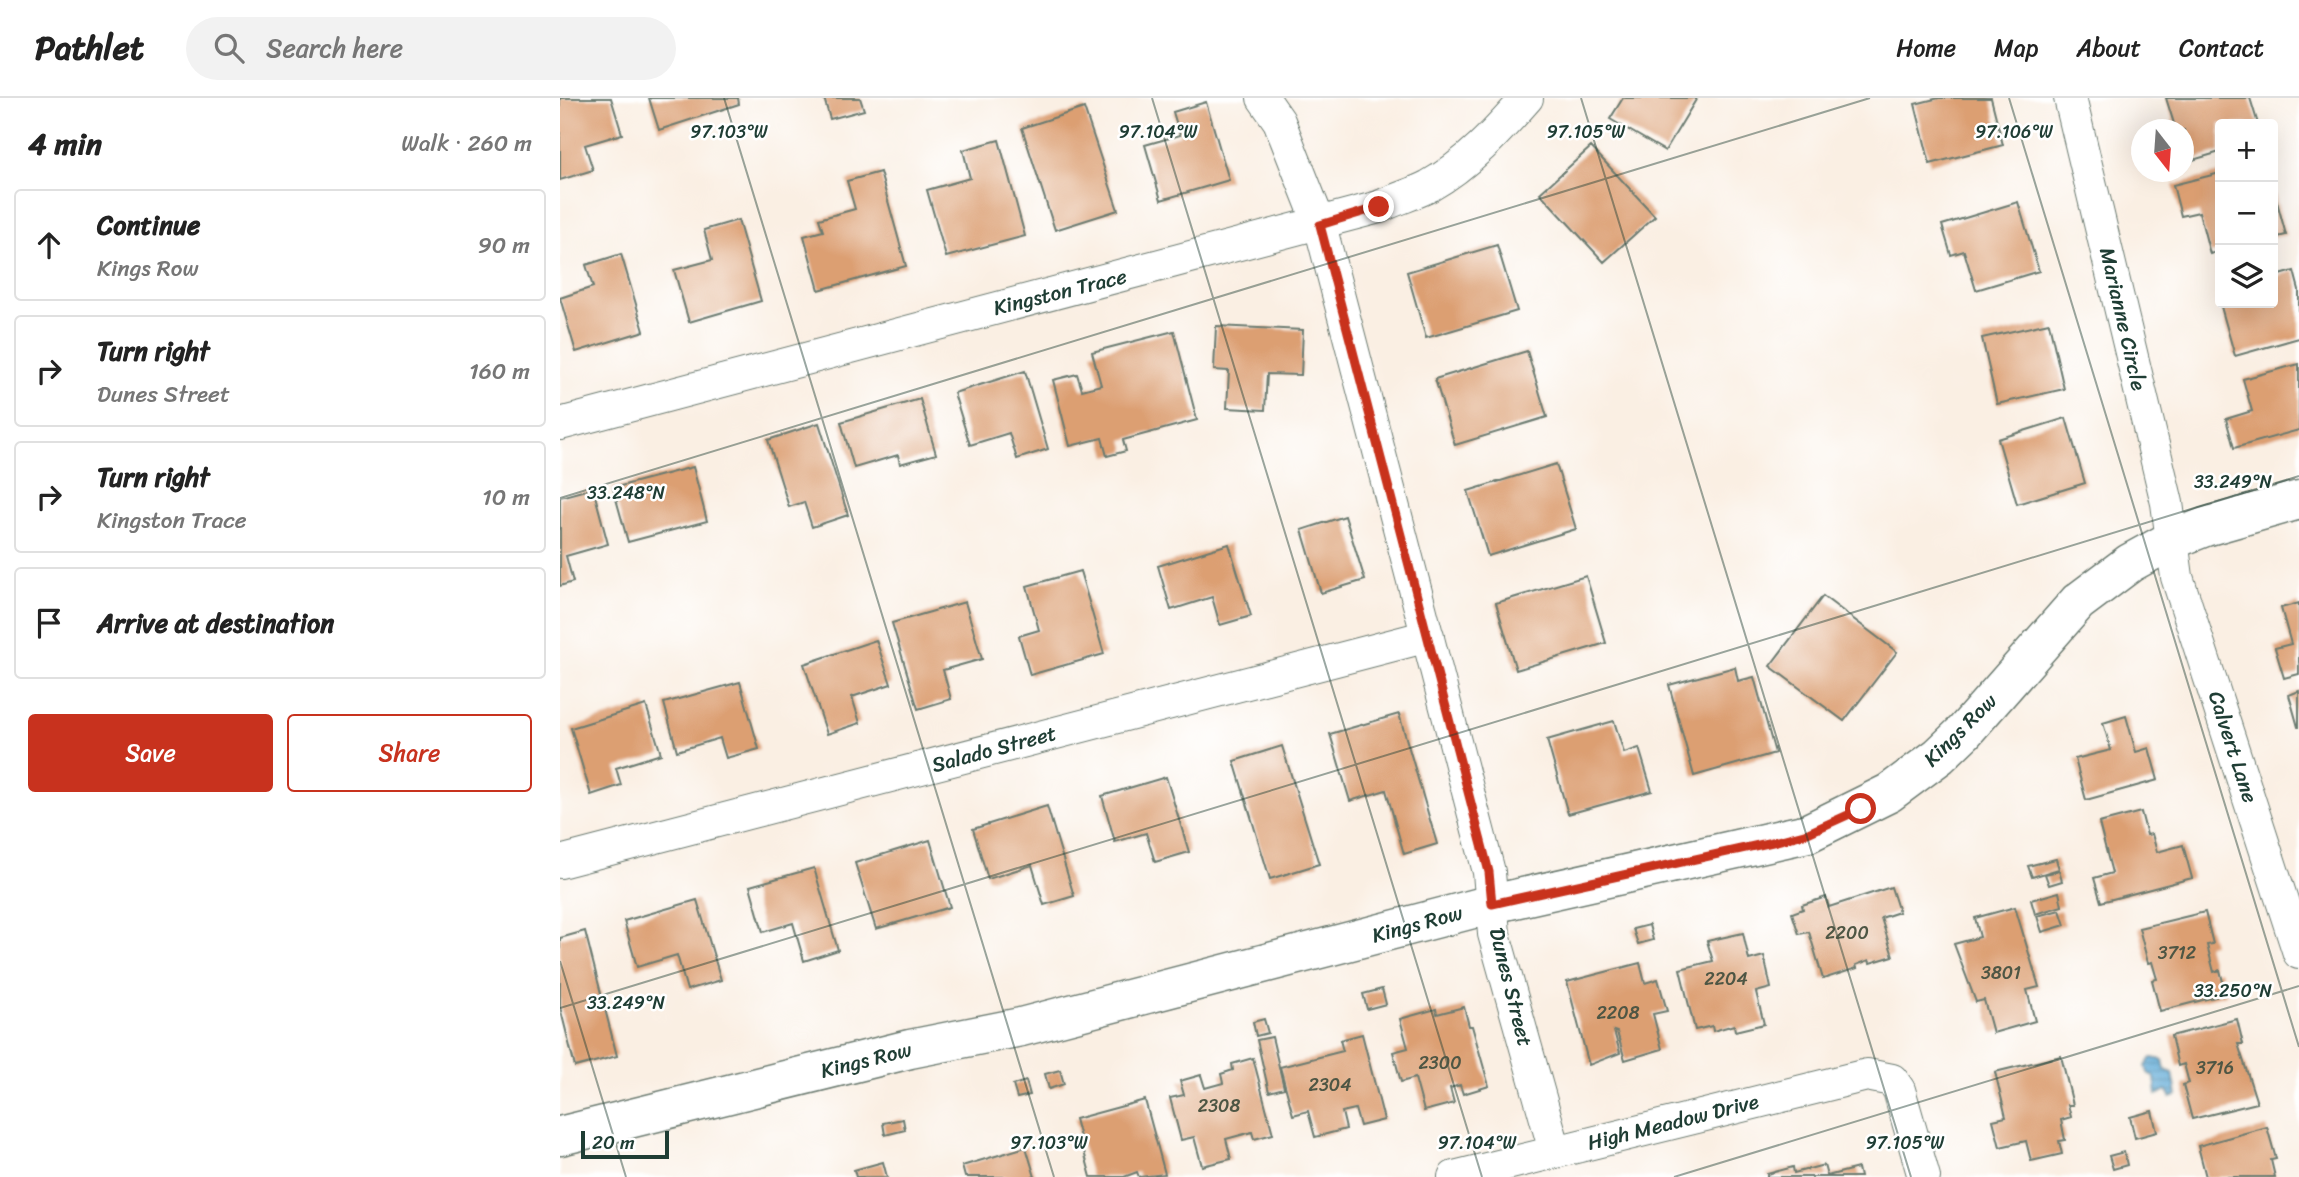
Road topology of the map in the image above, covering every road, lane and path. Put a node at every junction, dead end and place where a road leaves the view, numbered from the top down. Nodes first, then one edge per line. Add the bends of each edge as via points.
1 (1263, 98) edge
2 (1527, 98) edge
3 (2070, 98) edge
4 (1320, 225) junction
5 (560, 424) edge
6 (2299, 500) edge
7 (2172, 540) junction
8 (1428, 636) junction
9 (560, 862) edge
10 (1492, 904) junction
11 (2299, 953) edge
12 (560, 1136) edge
13 (1555, 1152) junction
14 (1454, 1177) edge
15 (1924, 1177) edge

1 - 4 street, Dunes Street via 1279,121
2 - 4 street, Kingston Trace via 1488,144 1428,187
3 - 7 street, Marianne Circle
4 - 5 street, Kingston Trace
4 - 8 street, Dunes Street
6 - 7 street, Kings Row via 2242,514
7 - 10 street, Kings Row via 2130,563 2078,602 1954,742 1915,775 1861,809 1808,833 1777,841
7 - 11 street, Calvert Lane via 2178,577
8 - 9 street, Salado Street
8 - 10 street, Dunes Street via 1489,872
10 - 12 street, Kings Row via 1021,1027 910,1049
10 - 13 street, Dunes Street via 1494,934
13 - 14 street, High Meadow Drive
13 - 15 street, High Meadow Drive via 1856,1076 1879,1075 1892,1080 1903,1099

